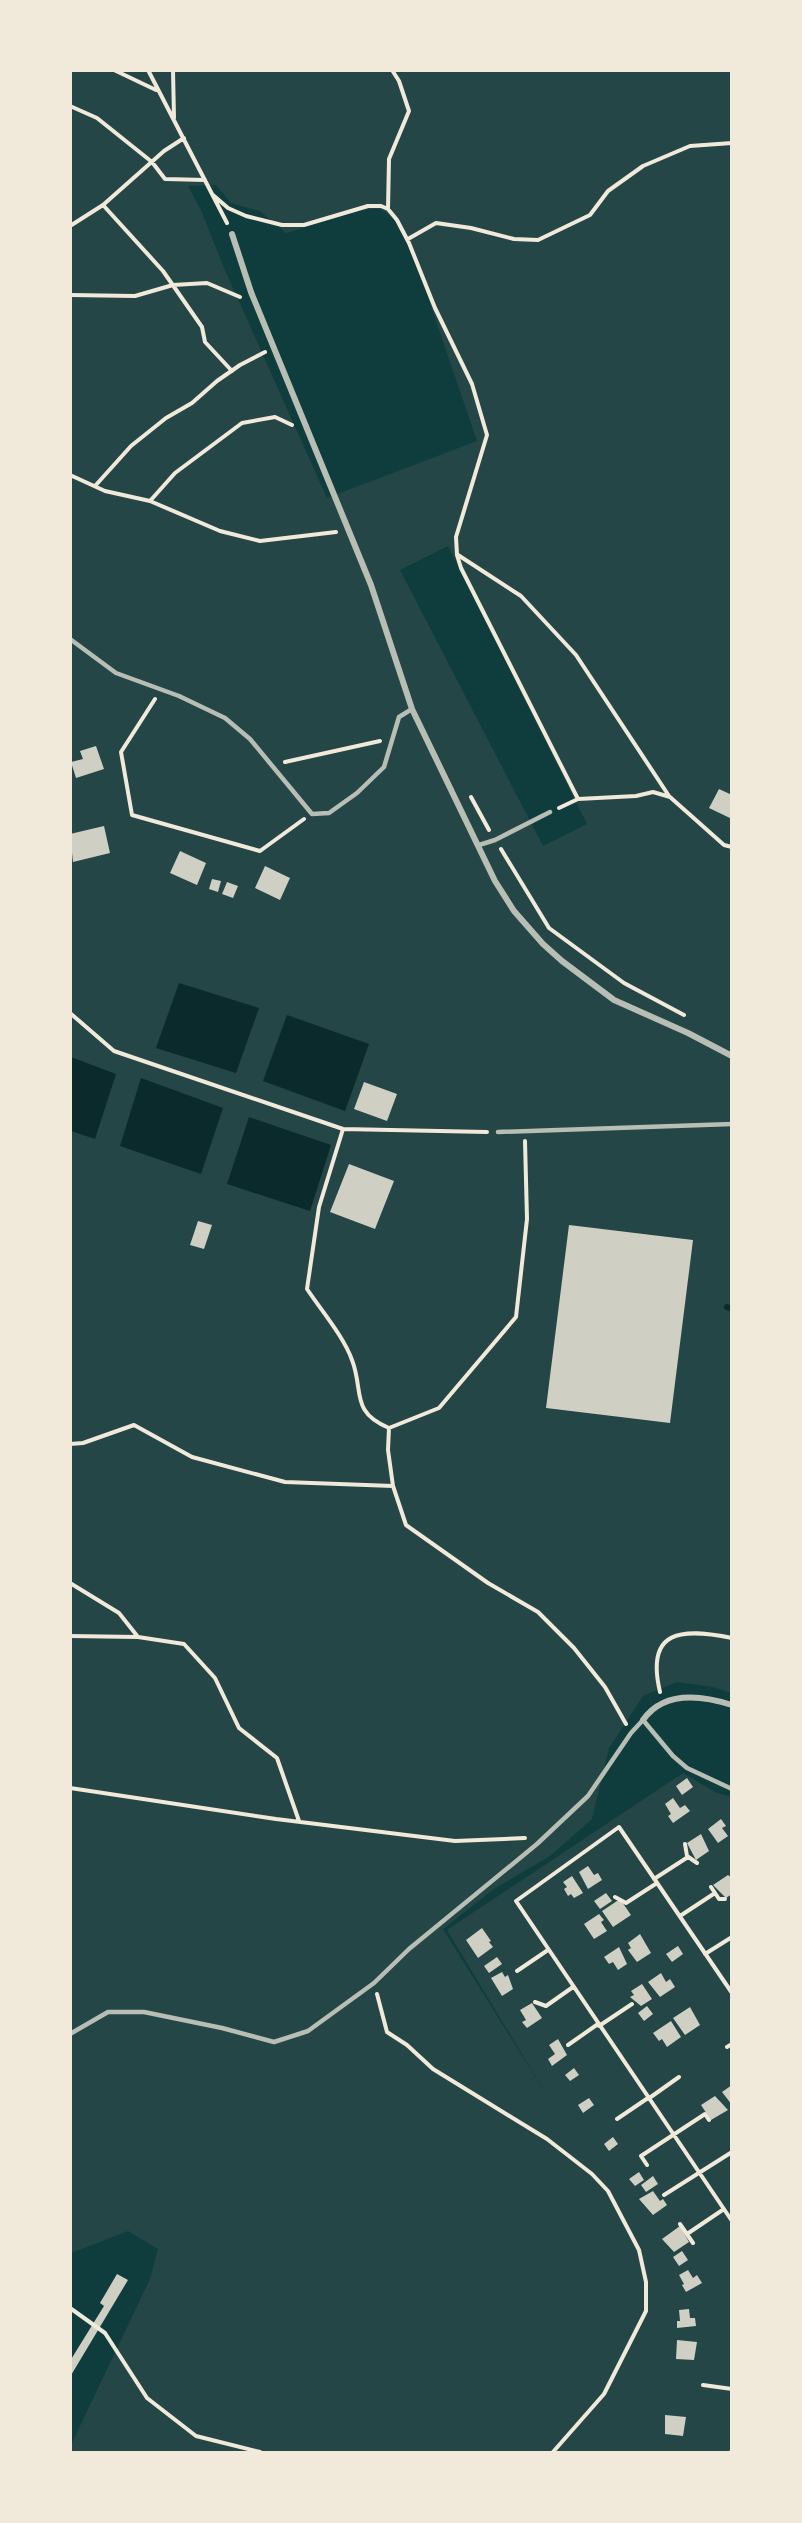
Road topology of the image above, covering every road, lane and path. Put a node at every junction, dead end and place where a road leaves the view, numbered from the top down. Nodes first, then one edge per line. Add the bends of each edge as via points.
1 (114, 70) edge
2 (148, 70) edge
3 (172, 70) edge
4 (392, 70) edge
5 (156, 90) junction
6 (70, 106) edge
7 (174, 121) junction
8 (184, 138) junction
9 (732, 143) edge
10 (152, 162) junction
11 (206, 180) junction
12 (213, 195) junction
13 (103, 205) junction
14 (388, 209) junction
15 (70, 226) edge
16 (232, 234) joint
17 (408, 239) junction
18 (173, 285) junction
19 (70, 295) edge
20 (241, 297) dead end
21 (274, 347) junction
22 (232, 371) junction
23 (304, 419) junction
24 (70, 474) edge
25 (95, 486) junction
26 (150, 501) junction
27 (349, 531) junction
28 (457, 555) junction
29 (70, 639) edge
30 (160, 690) junction
31 (412, 709) junction
32 (393, 739) junction
33 (271, 765) junction
34 (466, 788) dead end
35 (669, 797) junction
36 (578, 799) junction
37 (550, 812) joint
38 (312, 814) junction
39 (495, 840) junction
40 (479, 845) junction
41 (732, 848) edge
42 (70, 1013) edge
43 (693, 1020) dead end
44 (732, 1056) edge
45 (732, 1124) edge
46 (343, 1128) junction
47 (525, 1131) junction
48 (498, 1132) joint
49 (389, 1428) junction
50 (70, 1444) edge
51 (393, 1486) junction
52 (70, 1583) edge
53 (70, 1636) edge
54 (138, 1637) junction
55 (732, 1638) edge
56 (663, 1702) junction
57 (732, 1705) edge
58 (643, 1720) junction
59 (631, 1733) junction
60 (70, 1788) edge
61 (732, 1789) edge
62 (299, 1821) junction
63 (537, 1844) junction
64 (685, 1844) dead end
65 (688, 1857) junction
66 (697, 1863) dead end
67 (656, 1881) junction
68 (711, 1887) dead end
69 (716, 1893) junction
70 (615, 1897) dead end
71 (725, 1899) dead end
72 (680, 1917) junction
73 (732, 1937) edge
74 (549, 1950) junction
75 (705, 1954) junction
76 (516, 1971) dead end
77 (374, 1983) junction
78 (573, 1987) junction
79 (731, 1992) edge
80 (536, 2002) dead end
81 (632, 2004) dead end
82 (599, 2025) junction
83 (70, 2034) edge
84 (568, 2045) dead end
85 (680, 2077) dead end
86 (648, 2098) junction
87 (617, 2119) dead end
88 (709, 2120) dead end
89 (673, 2135) junction
90 (732, 2152) edge
91 (646, 2164) dead end
92 (699, 2172) junction
93 (664, 2196) dead end
94 (732, 2206) edge
95 (724, 2210) junction
96 (732, 2221) edge
97 (680, 2224) dead end
98 (687, 2234) junction
99 (693, 2243) dead end
100 (70, 2308) edge
101 (703, 2385) dead end
102 (732, 2389) edge
103 (260, 2452) edge
104 (553, 2452) edge

1 - 5 path
2 - 5 path
3 - 7 path
4 - 14 path via 409,111 389,159
5 - 7 path
6 - 10 path via 97,118
7 - 8 path
8 - 10 path
8 - 11 path
9 - 17 path via 690,146 643,165 608,191 590,215 538,240 436,223
10 - 11 path via 165,179
10 - 13 path
11 - 12 path
12 - 14 path via 246,216 282,225 304,225 368,206
12 - 16 path
13 - 15 path
13 - 18 path
14 - 17 path
16 - 21 street
17 - 28 path via 435,308 472,384 487,435 456,537
18 - 19 path via 135,296
18 - 20 path via 207,284
18 - 22 path via 202,327 205,342
21 - 22 path
21 - 23 street
22 - 25 path via 131,446
23 - 26 path via 296,427 275,417 242,423 175,473
23 - 27 street
24 - 25 path
25 - 26 path
26 - 27 path via 220,531 260,541
27 - 31 street
28 - 35 path via 521,596 576,655
28 - 36 path
29 - 30 lane via 116,673
30 - 33 lane via 225,718 250,739
30 - 38 path via 122,752 132,815 260,850
31 - 32 lane via 399,717
31 - 40 street
32 - 33 path
32 - 38 lane via 384,767 357,793 329,813
33 - 38 lane
34 - 39 path
35 - 36 path via 653,792
35 - 41 path
36 - 37 path
37 - 39 lane
39 - 40 lane
39 - 43 path via 549,928 624,983
40 - 44 street via 514,911 562,961 614,1000
42 - 46 path via 114,1051
45 - 47 lane
46 - 48 path
46 - 49 path via 320,1207 307,1289 352,1360 359,1401 373,1422
47 - 48 lane
47 - 49 path via 527,1220 516,1317 439,1408
49 - 51 path
50 - 51 path via 134,1425 192,1457 285,1482
51 - 59 path via 406,1525 538,1612 574,1647 605,1687
52 - 54 path via 119,1613
53 - 54 path
54 - 62 path via 184,1644 215,1678 239,1728 277,1758
55 - 56 path via 692,1633 677,1634 665,1641 657,1654 657,1679
56 - 57 street via 692,1696
56 - 58 street
58 - 59 lane
58 - 61 lane via 687,1768
59 - 63 lane via 588,1796
60 - 62 path
62 - 63 path via 455,1841 529,1838
63 - 77 lane
64 - 65 path
65 - 66 path
65 - 67 path
67 - 70 path via 626,1903
67 - 72 path
67 - 74 path via 620,1827 516,1901
68 - 69 path
69 - 71 path via 719,1899
69 - 72 path
72 - 75 path
73 - 75 path
74 - 76 path
74 - 78 path
75 - 79 path
77 - 83 lane via 308,2031 274,2042 144,2013 108,2012
77 - 104 path via 387,2032 433,2069 547,2139 592,2174 608,2191 639,2250 646,2282 646,2311 604,2394
78 - 80 path via 546,2006
78 - 82 path
81 - 82 path
82 - 84 path
82 - 86 path
85 - 86 path
86 - 87 path
86 - 89 path
88 - 89 path via 705,2114
89 - 91 path via 641,2156
89 - 92 path
90 - 92 path
92 - 93 path
92 - 95 path
94 - 95 path
95 - 96 path
95 - 98 path
97 - 98 path
98 - 99 path
100 - 103 path via 105,2333 147,2398 196,2436
101 - 102 path

